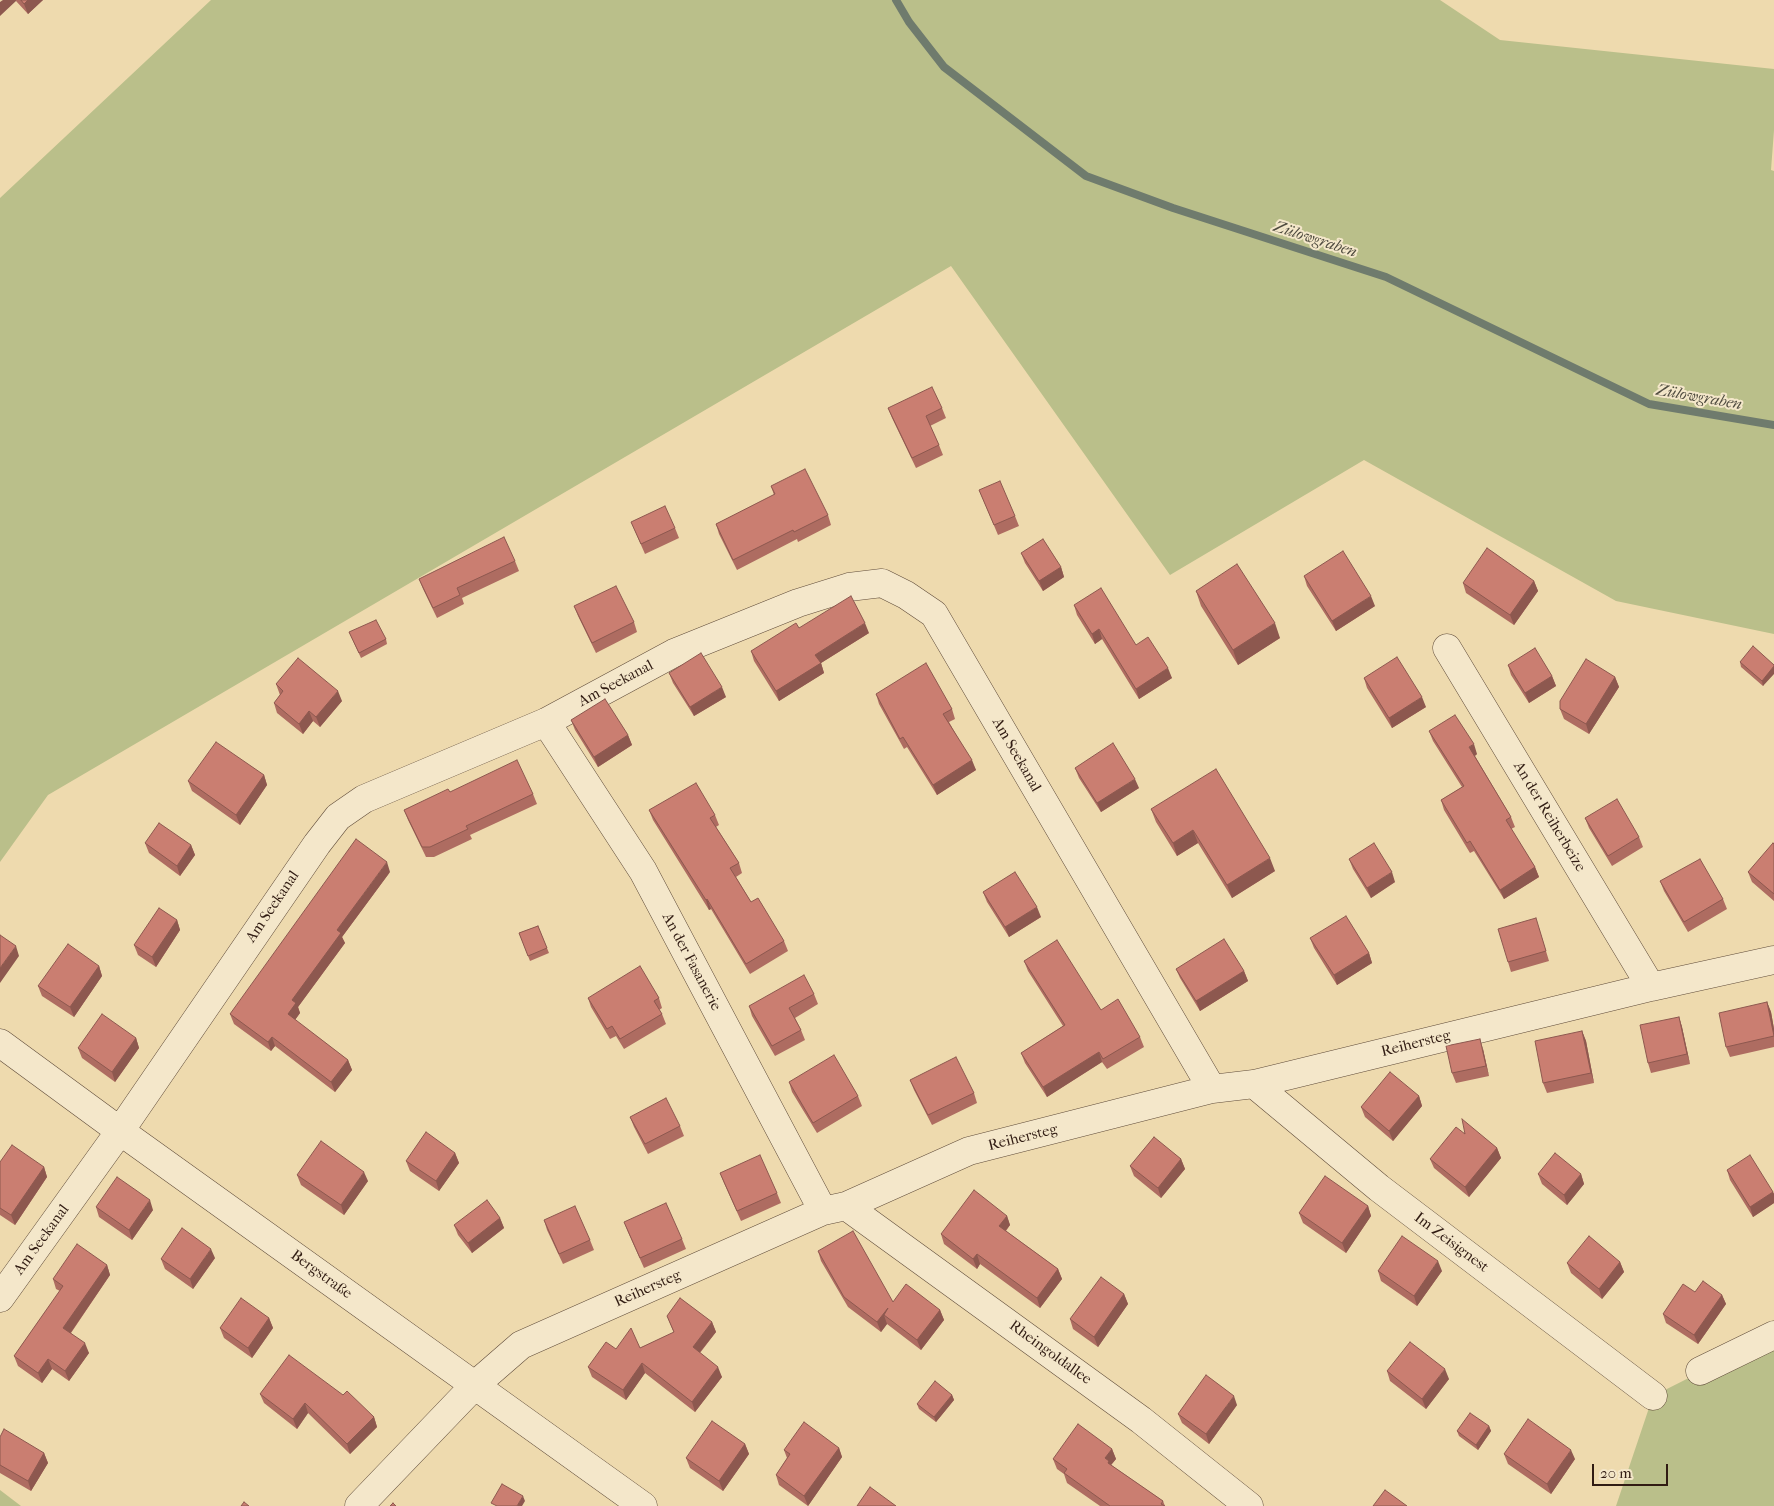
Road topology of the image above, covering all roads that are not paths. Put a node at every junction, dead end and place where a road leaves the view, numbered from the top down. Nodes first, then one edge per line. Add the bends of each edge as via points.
1 (1447, 648) dead end
2 (546, 722) junction
3 (1774, 960) edge
4 (1651, 987) junction
5 (0, 1044) edge
6 (1254, 1084) junction
7 (1212, 1089) junction
8 (120, 1131) junction
9 (834, 1209) junction
10 (0, 1298) edge
11 (1774, 1335) edge
12 (1700, 1371) dead end
13 (475, 1385) junction
14 (1653, 1396) dead end
15 (359, 1506) edge
16 (643, 1506) edge
17 (1249, 1506) edge

1 - 4 street, An der Reiherbeize
2 - 7 street, Am Seekanal via 674,653 798,603 849,587 882,584 906,595 934,614
2 - 8 street, Am Seekanal via 364,800 338,817
2 - 9 street, An der Fasanerie via 643,871
3 - 4 street, Reihersteg
4 - 6 street, Reihersteg
5 - 8 street, Bergstraße
6 - 7 street, Reihersteg
6 - 14 street, Im Zeisignest via 1379,1188
7 - 9 street, Reihersteg via 969,1152
8 - 10 street, Am Seekanal
8 - 13 street, Bergstraße
9 - 13 street, Reihersteg via 521,1346
9 - 17 street, Rheingoldallee via 1142,1420
11 - 12 street
13 - 15 street, Reihersteg
13 - 16 street, Bergstraße

